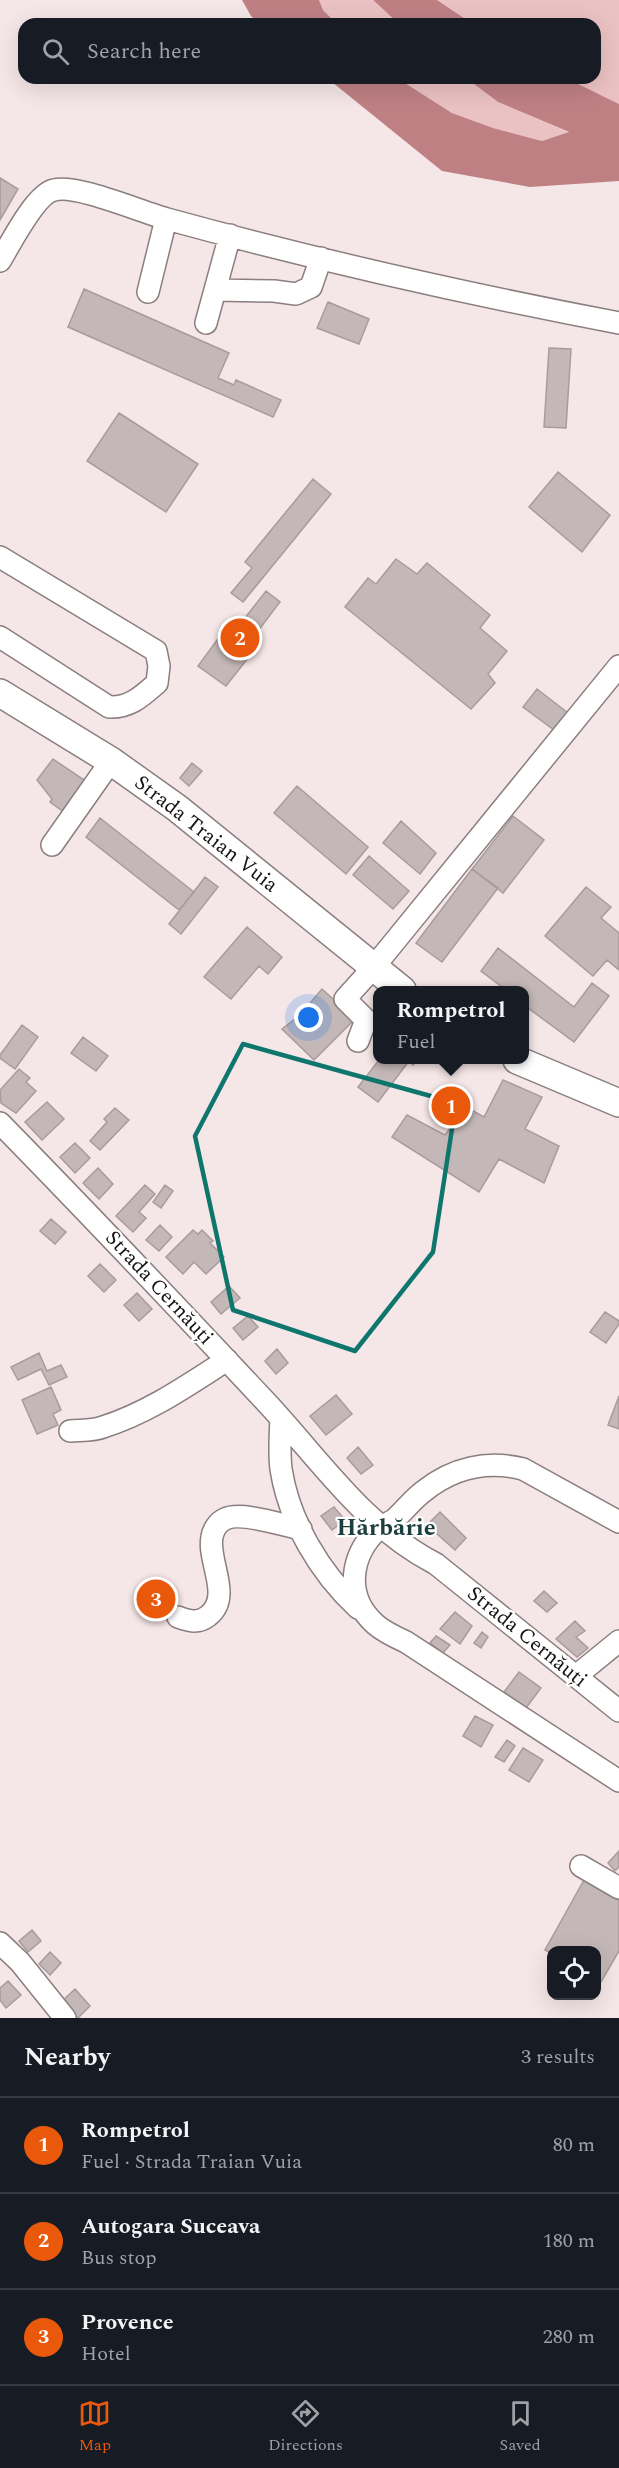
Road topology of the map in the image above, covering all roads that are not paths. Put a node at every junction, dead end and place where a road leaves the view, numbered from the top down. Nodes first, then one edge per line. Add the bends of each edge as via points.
1 (166, 219) junction
2 (230, 235) junction
3 (321, 258) junction
4 (0, 261) edge
5 (215, 290) junction
6 (148, 292) dead end
7 (206, 323) dead end
8 (619, 323) edge
9 (0, 557) edge
10 (0, 637) edge
11 (619, 666) edge
12 (0, 693) edge
13 (111, 761) junction
14 (52, 845) dead end
15 (373, 968) junction
16 (397, 986) edge
17 (358, 1041) dead end
18 (529, 1064) edge
19 (619, 1103) edge
20 (0, 1123) edge
21 (227, 1360) junction
22 (281, 1419) junction
23 (70, 1431) dead end
24 (619, 1522) edge
25 (388, 1528) junction
26 (301, 1529) junction
27 (366, 1615) junction
28 (178, 1617) dead end
29 (619, 1641) edge
30 (406, 1642) junction
31 (576, 1676) junction
32 (619, 1710) edge
33 (619, 1781) edge
34 (581, 1866) dead end
35 (619, 1888) edge
36 (0, 1943) edge
37 (65, 2018) edge

1 - 2 street
1 - 4 street via 71,189 52,190 40,198
1 - 6 street
2 - 3 street
2 - 5 street
3 - 5 street via 311,287 296,294
3 - 8 street via 479,297
5 - 7 street
9 - 10 street via 156,651 157,683 132,704 109,707
11 - 15 street
12 - 13 main road, Strada Traian Vuia
13 - 14 street
13 - 15 main road, Strada Traian Vuia via 194,821
15 - 16 main road, Strada Traian Vuia
15 - 17 street via 345,999 366,1020
18 - 19 main road
20 - 21 street, Strada Cernăuți
21 - 22 street, Strada Cernăuți
21 - 23 street via 179,1392 141,1411 101,1428
22 - 25 street, Strada Cernăuți
22 - 26 street via 281,1468
24 - 25 street via 523,1469 483,1464 441,1479
25 - 27 street via 362,1551 353,1572 354,1591
25 - 30 street via 370,1561 365,1585 375,1610
25 - 31 street, Strada Cernăuți via 409,1550 436,1564
26 - 27 street via 328,1575
26 - 28 street via 234,1516 218,1524 211,1539 218,1578 215,1607 198,1621
27 - 30 street
29 - 31 street
30 - 33 street
31 - 32 street, Strada Cernăuți
34 - 35 street
36 - 37 street

